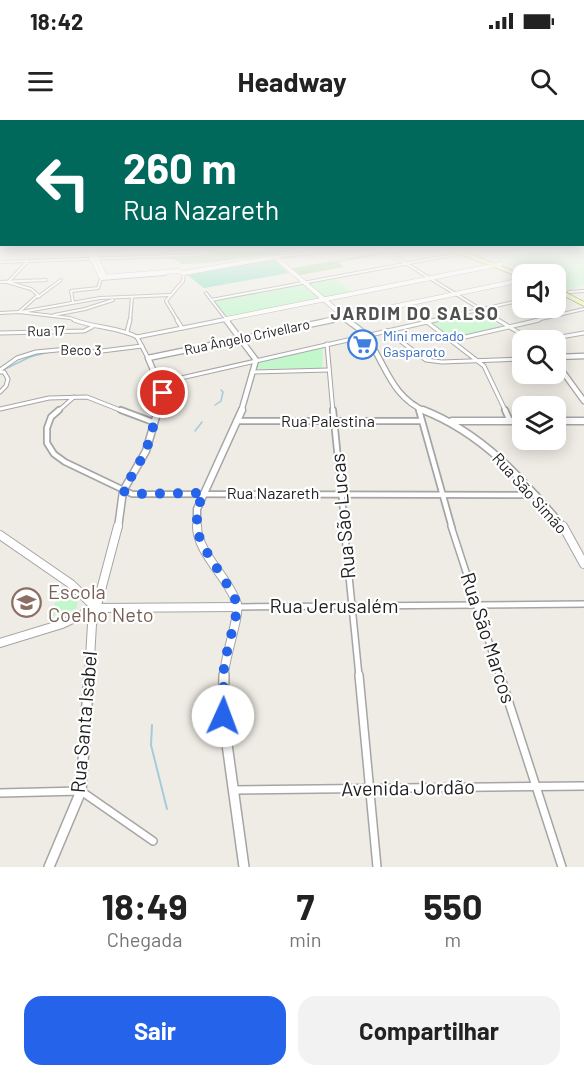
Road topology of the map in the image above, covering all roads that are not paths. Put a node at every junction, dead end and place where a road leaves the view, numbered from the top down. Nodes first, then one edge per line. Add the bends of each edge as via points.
1 (17, 285) edge
2 (58, 285) edge
3 (99, 285) edge
4 (179, 285) edge
5 (294, 285) edge
6 (306, 285) edge
7 (396, 285) edge
8 (440, 285) edge
9 (491, 285) edge
10 (584, 291) edge
11 (566, 292) edge
12 (569, 292) junction
13 (206, 293) dead end
14 (454, 293) junction
15 (170, 295) junction
16 (566, 295) edge
17 (38, 297) junction
18 (132, 297) junction
19 (118, 298) junction
20 (211, 300) junction
21 (324, 300) junction
22 (73, 302) junction
23 (512, 302) edge
24 (584, 304) edge
25 (479, 309) junction
26 (20, 312) junction
27 (0, 313) edge
28 (53, 315) junction
29 (343, 316) junction
30 (226, 319) junction
31 (427, 322) junction
32 (92, 327) junction
33 (508, 327) junction
34 (182, 328) junction
35 (387, 330) junction
36 (513, 330) edge
37 (127, 332) junction
38 (0, 333) edge
39 (584, 333) edge
40 (365, 335) junction
41 (566, 336) edge
42 (137, 337) junction
43 (241, 338) junction
44 (452, 340) junction
45 (327, 344) junction
46 (142, 346) junction
47 (584, 356) edge
48 (148, 358) junction
49 (566, 358) edge
50 (512, 359) edge
51 (256, 360) junction
52 (479, 360) junction
53 (329, 370) junction
54 (0, 371) edge
55 (253, 372) junction
56 (566, 375) edge
57 (159, 383) junction
58 (0, 392) edge
59 (74, 397) junction
60 (584, 401) edge
61 (418, 408) junction
62 (0, 409) edge
63 (237, 421) junction
64 (334, 421) junction
65 (420, 421) junction
66 (451, 421) junction
67 (510, 421) joint
68 (566, 421) edge
69 (153, 422) junction
70 (584, 422) edge
71 (123, 491) junction
72 (204, 493) junction
73 (341, 494) junction
74 (441, 494) junction
75 (536, 495) junction
76 (0, 535) edge
77 (584, 564) edge
78 (584, 604) edge
79 (477, 605) junction
80 (351, 606) junction
81 (238, 607) junction
82 (96, 608) junction
83 (0, 644) edge
84 (584, 786) edge
85 (536, 787) junction
86 (369, 788) junction
87 (232, 790) junction
88 (81, 791) junction
89 (0, 793) edge
90 (153, 841) dead end
91 (49, 867) edge
92 (244, 867) edge
93 (377, 867) edge
94 (562, 867) edge

1 - 17 street via 31,289
2 - 17 street
3 - 22 street via 71,291
4 - 15 street
5 - 20 street
6 - 21 street
7 - 21 street
8 - 14 street
9 - 14 street, Rua Ângelo Crivellaro
10 - 12 street
11 - 12 main road
12 - 24 main road
13 - 20 street
14 - 25 street
14 - 29 street, Rua Ângelo Crivellaro
15 - 18 street
15 - 34 street via 166,301
16 - 24 main road
17 - 26 street
18 - 19 street
18 - 37 street
19 - 22 street
19 - 28 street
20 - 30 street
21 - 29 street
21 - 30 street
22 - 26 street
23 - 25 street
24 - 33 street
25 - 31 street
25 - 33 street
26 - 27 street
26 - 28 street
28 - 32 street
29 - 40 street
29 - 43 street, Rua Ângelo Crivellaro
30 - 34 street
30 - 43 street
31 - 35 street
31 - 44 street
32 - 37 street
32 - 38 street, Rua 17
33 - 36 street
33 - 44 street
34 - 42 street
35 - 40 street
35 - 52 street via 426,360
37 - 42 street
39 - 41 street
40 - 45 street
40 - 61 street, Rua São Simão via 391,383
42 - 46 street, Rua Santa Isabel
43 - 48 street, Rua Ângelo Crivellaro
43 - 51 street
44 - 52 street
45 - 51 street
45 - 53 street, Rua São Lucas
46 - 48 street, Rua Santa Isabel
46 - 54 street, Beco 3 via 94,352 60,349 21,356
47 - 49 street
48 - 57 street, Rua Santa Isabel
50 - 52 street
51 - 55 street
51 - 57 street
52 - 67 street
53 - 55 street
53 - 64 street, Rua São Lucas
54 - 58 street via 8,379
55 - 63 street
56 - 60 street
57 - 69 street, Rua Santa Isabel via 163,393
59 - 62 street via 27,401
59 - 69 street via 96,399
59 - 71 street, Rua Nazareth via 51,417 47,443 65,462
61 - 65 street, Rua São Marcos
61 - 66 street, Rua São Simão
63 - 64 street, Rua Palestina
63 - 72 street
64 - 65 street, Rua Palestina
64 - 73 street, Rua São Lucas
65 - 74 street, Rua São Marcos
66 - 67 street
66 - 75 street, Rua São Simão via 493,451
68 - 70 street
69 - 71 street, Rua Santa Isabel via 146,451
71 - 72 street, Rua Nazareth
71 - 82 street, Rua Santa Isabel via 121,516
72 - 73 street, Rua Nazareth
72 - 81 street via 197,509 197,531
73 - 74 street, Rua Nazareth
73 - 80 street, Rua São Lucas
74 - 75 street, Rua Nazareth
74 - 79 street, Rua São Marcos
75 - 77 street, Rua São Simão via 566,530
76 - 82 street via 71,584
78 - 79 street, Rua Jerusalém
79 - 80 street, Rua Jerusalém
79 - 85 street, Rua São Marcos
80 - 81 street, Rua Jerusalém
80 - 86 street, Rua São Lucas
81 - 82 street, Rua Jerusalém
81 - 87 street via 224,664 223,705
82 - 83 street via 62,624
82 - 88 street, Rua Santa Isabel
84 - 85 street, Avenida Jordão
85 - 86 street, Avenida Jordão
85 - 94 street, Rua São Marcos
86 - 87 street, Avenida Jordão
86 - 93 street, Rua São Lucas
87 - 92 street
88 - 89 street
88 - 90 street
88 - 91 street, Rua Santa Isabel

